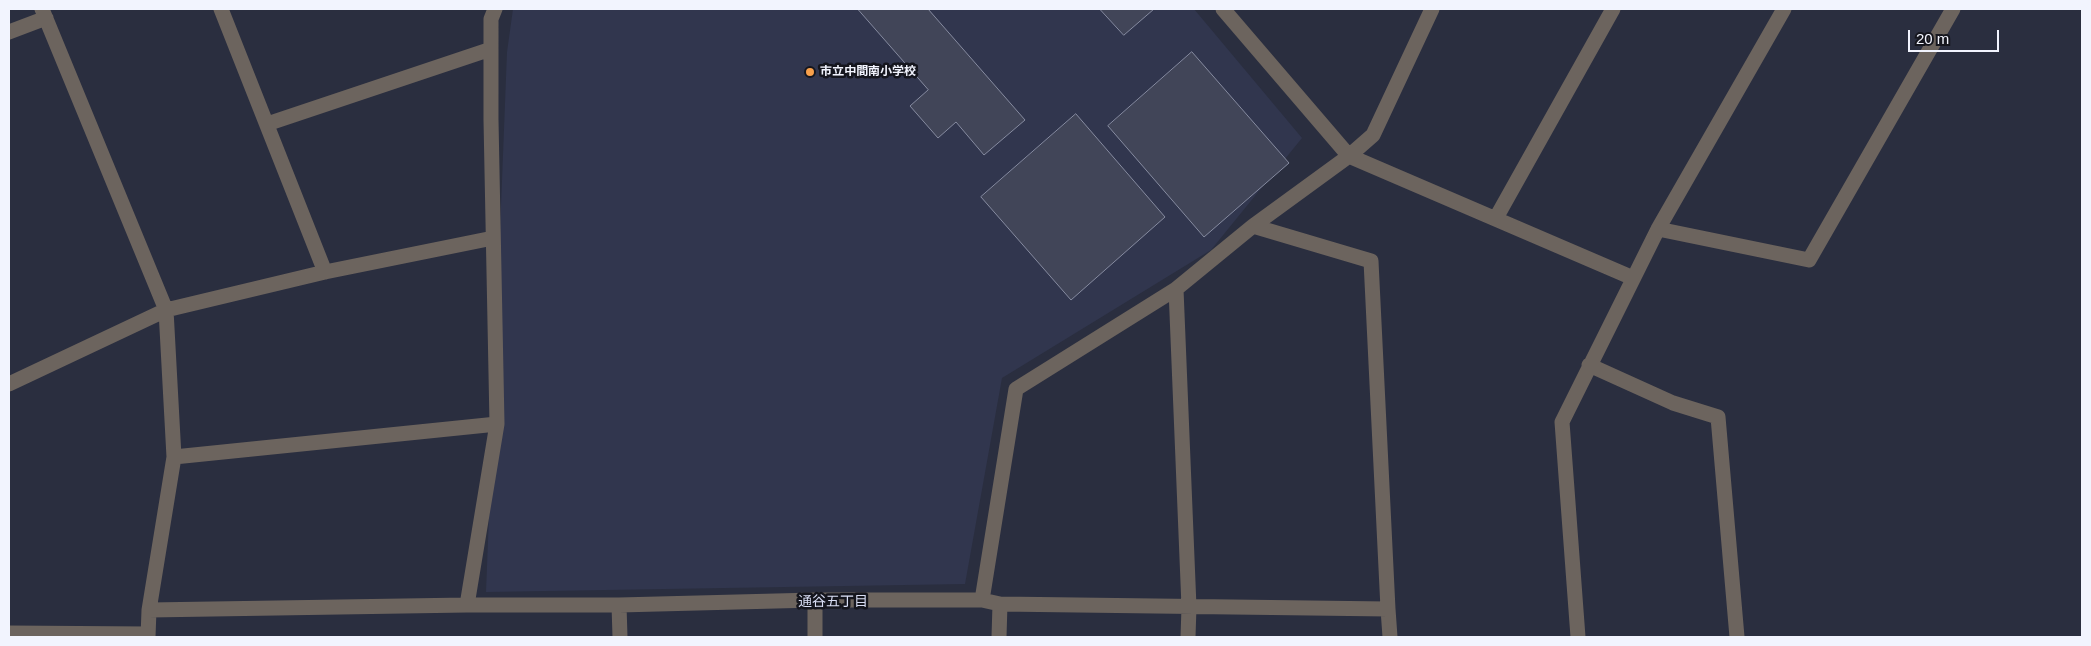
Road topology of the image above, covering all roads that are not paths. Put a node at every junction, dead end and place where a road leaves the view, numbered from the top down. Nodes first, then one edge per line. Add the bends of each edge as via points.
1 (222, 9) edge
2 (495, 9) edge
3 (1223, 9) edge
4 (1432, 9) edge
5 (1613, 9) edge
6 (1784, 9) edge
7 (1953, 9) edge
8 (44, 13) edge
9 (9, 32) edge
10 (491, 50) junction
11 (267, 124) junction
12 (1349, 156) junction
13 (1496, 218) junction
14 (1253, 226) junction
15 (1658, 229) junction
16 (493, 238) junction
17 (324, 272) junction
18 (1633, 278) junction
19 (1176, 289) junction
20 (166, 310) junction
21 (1589, 364) junction
22 (9, 382) edge
23 (497, 424) junction
24 (174, 457) junction
25 (815, 600) junction
26 (982, 600) junction
27 (1000, 604) junction
28 (467, 605) junction
29 (619, 605) junction
30 (1189, 607) junction
31 (1388, 609) junction
32 (149, 610) junction
33 (9, 633) edge
34 (43, 635) edge
35 (148, 636) edge
36 (620, 637) edge
37 (815, 637) edge
38 (1000, 637) edge
39 (1188, 637) edge
40 (1390, 637) edge
41 (1578, 637) edge
42 (1736, 637) edge

1 - 11 street
2 - 10 street via 491,19
3 - 12 street
4 - 12 street via 1373,135
5 - 13 street
6 - 15 street
7 - 15 street via 1809,260
8 - 9 street
8 - 20 street
10 - 11 street
10 - 16 street
11 - 17 street
12 - 13 street
12 - 14 street
13 - 18 street
14 - 19 street
14 - 31 street via 1371,261
15 - 18 street
16 - 17 street
16 - 23 street
17 - 20 street
18 - 21 street
19 - 26 street via 1016,389
19 - 30 street
20 - 22 street
20 - 24 street
21 - 41 street via 1562,422
21 - 42 street via 1673,403 1718,417
23 - 24 street
23 - 28 street
24 - 32 street
25 - 26 street
25 - 29 street
25 - 37 street
26 - 27 street
27 - 30 street
27 - 38 street
28 - 29 street
28 - 32 street
29 - 36 street
30 - 31 street
30 - 39 street
31 - 40 street
32 - 35 street
33 - 34 street
34 - 35 street

